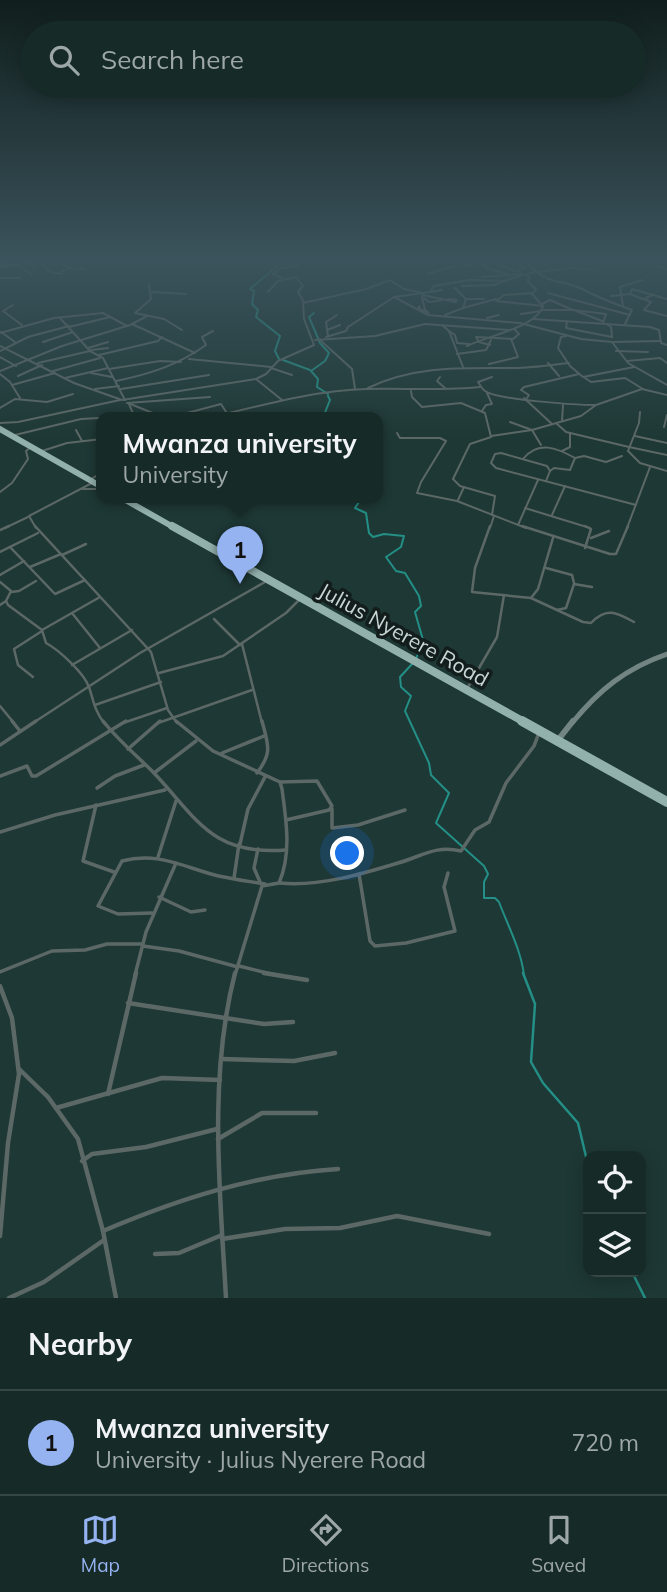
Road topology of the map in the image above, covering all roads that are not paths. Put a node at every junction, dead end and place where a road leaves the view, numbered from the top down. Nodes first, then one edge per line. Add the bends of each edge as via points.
1 (13, 318) edge
2 (60, 318) junction
3 (64, 318) edge
4 (109, 318) edge
5 (112, 318) edge
6 (144, 318) edge
7 (154, 318) edge
8 (304, 318) edge
9 (331, 318) edge
10 (362, 318) edge
11 (465, 318) edge
12 (489, 318) edge
13 (590, 318) edge
14 (606, 318) edge
15 (629, 318) edge
16 (484, 319) junction
17 (533, 319) joint
18 (567, 321) junction
19 (603, 323) junction
20 (132, 324) junction
21 (355, 324) junction
22 (625, 324) junction
23 (22, 325) junction
24 (340, 325) dead end
25 (442, 325) junction
26 (608, 325) junction
27 (127, 326) junction
28 (463, 326) junction
29 (527, 326) junction
30 (69, 327) junction
31 (360, 327) dead end
32 (493, 328) junction
33 (659, 328) junction
34 (514, 329) junction
35 (182, 330) dead end
36 (327, 330) junction
37 (509, 330) junction
38 (213, 331) dead end
39 (449, 331) junction
40 (461, 331) dead end
41 (665, 331) dead end
42 (0, 332) edge
43 (48, 332) junction
44 (74, 332) junction
45 (494, 334) junction
46 (566, 335) junction
47 (162, 337) junction
48 (328, 337) junction
49 (612, 337) junction
50 (488, 338) junction
51 (53, 339) junction
52 (321, 339) junction
53 (510, 339) junction
54 (81, 340) junction
55 (314, 340) junction
56 (479, 341) junction
57 (661, 341) junction
58 (43, 342) dead end
59 (108, 342) dead end
60 (612, 342) junction
61 (16, 343) junction
62 (472, 344) junction
63 (462, 345) junction
64 (490, 345) junction
65 (667, 345) edge
66 (0, 346) edge
67 (453, 346) junction
68 (467, 346) dead end
69 (108, 348) dead end
70 (7, 349) junction
71 (89, 350) junction
72 (0, 351) edge
73 (616, 351) junction
74 (648, 352) dead end
75 (195, 353) junction
76 (457, 354) junction
77 (100, 356) junction
78 (0, 357) edge
79 (188, 359) junction
80 (30, 360) junction
81 (181, 362) junction
82 (625, 362) junction
83 (548, 363) junction
84 (569, 363) junction
85 (667, 363) edge
86 (40, 364) junction
87 (16, 366) junction
88 (482, 366) junction
89 (464, 367) junction
90 (634, 367) junction
91 (271, 368) junction
92 (109, 369) junction
93 (0, 372) edge
94 (54, 372) junction
95 (91, 373) junction
96 (579, 374) junction
97 (209, 375) dead end
98 (292, 375) dead end
99 (18, 376) dead end
100 (112, 377) junction
101 (440, 377) dead end
102 (492, 377) dead end
103 (561, 377) junction
104 (65, 378) junction
105 (584, 378) junction
106 (256, 379) junction
107 (116, 382) junction
108 (12, 385) junction
109 (667, 385) edge
110 (120, 387) junction
111 (480, 387) junction
112 (365, 389) junction
113 (643, 389) junction
114 (92, 390) junction
115 (355, 390) junction
116 (449, 390) junction
117 (411, 391) junction
118 (485, 391) junction
119 (73, 394) dead end
120 (667, 395) edge
121 (209, 397) dead end
122 (20, 398) junction
123 (526, 398) junction
124 (282, 400) junction
125 (124, 401) junction
126 (469, 405) junction
127 (486, 405) junction
128 (563, 405) junction
129 (596, 405) junction
130 (0, 408) edge
131 (482, 411) junction
132 (131, 412) edge
133 (152, 412) edge
134 (190, 412) edge
135 (228, 412) edge
136 (233, 412) edge
137 (640, 412) dead end
138 (667, 415) edge
139 (96, 420) edge
140 (562, 421) junction
141 (510, 422) dead end
142 (0, 423) edge
143 (554, 423) junction
144 (664, 427) dead end
145 (0, 429) edge
146 (76, 430) dead end
147 (532, 430) junction
148 (397, 433) dead end
149 (570, 433) junction
150 (12, 436) junction
151 (491, 436) junction
152 (635, 436) junction
153 (96, 440) edge
154 (82, 442) junction
155 (667, 443) edge
156 (540, 446) junction
157 (32, 447) junction
158 (629, 447) junction
159 (562, 451) junction
160 (39, 452) junction
161 (667, 455) edge
162 (622, 456) dead end
163 (575, 458) junction
164 (523, 459) junction
165 (650, 467) junction
166 (550, 471) junction
167 (667, 471) edge
168 (96, 477) edge
169 (538, 479) junction
170 (92, 481) junction
171 (546, 481) junction
172 (96, 484) edge
173 (565, 486) junction
174 (464, 487) junction
175 (96, 488) edge
176 (82, 489) junction
177 (0, 492) edge
178 (457, 501) junction
179 (131, 503) edge
180 (636, 505) junction
181 (525, 508) junction
182 (493, 515) junction
183 (552, 515) junction
184 (28, 517) junction
185 (518, 525) junction
186 (0, 530) edge
187 (609, 531) dead end
188 (39, 533) junction
189 (553, 538) junction
190 (589, 540) junction
191 (86, 544) dead end
192 (10, 547) junction
193 (585, 548) junction
194 (0, 552) edge
195 (62, 554) junction
196 (24, 561) junction
197 (30, 567) junction
198 (546, 568) junction
199 (0, 576) edge
200 (270, 579) junction
201 (86, 580) junction
202 (36, 581) dead end
203 (0, 582) edge
204 (574, 584) junction
205 (592, 587) dead end
206 (11, 592) junction
207 (503, 595) junction
208 (101, 596) junction
209 (302, 597) junction
210 (531, 598) junction
211 (6, 601) junction
212 (0, 606) edge
213 (557, 610) junction
214 (72, 613) junction
215 (214, 619) dead end
216 (634, 622) dead end
217 (132, 630) junction
218 (42, 631) junction
219 (241, 644) junction
220 (100, 648) junction
221 (148, 649) junction
222 (667, 654) edge
223 (72, 665) junction
224 (159, 673) junction
225 (33, 677) dead end
226 (161, 682) junction
227 (89, 686) junction
228 (252, 690) junction
229 (467, 690) junction
230 (95, 705) junction
231 (0, 706) edge
232 (167, 708) junction
233 (172, 716) junction
234 (108, 729) junction
235 (540, 730) junction
236 (21, 732) junction
237 (265, 736) junction
238 (558, 740) junction
239 (196, 741) junction
240 (0, 745) edge
241 (128, 749) junction
242 (218, 753) junction
243 (144, 765) junction
244 (154, 773) junction
245 (257, 774) junction
246 (0, 776) edge
247 (265, 777) junction
248 (280, 782) junction
249 (97, 788) dead end
250 (165, 790) junction
251 (176, 801) junction
252 (667, 802) edge
253 (96, 805) junction
254 (332, 808) junction
255 (405, 810) dead end
256 (286, 820) junction
257 (0, 832) edge
258 (240, 844) junction
259 (258, 849) junction
260 (286, 850) junction
261 (158, 857) junction
262 (176, 863) junction
263 (115, 872) junction
264 (448, 873) dead end
265 (359, 874) junction
266 (234, 878) junction
267 (263, 883) junction
268 (279, 883) junction
269 (159, 897) junction
270 (205, 910) dead end
271 (152, 913) junction
272 (143, 945) junction
273 (238, 967) junction
274 (0, 972) edge
275 (307, 980) dead end
276 (0, 986) edge
277 (128, 1003) junction
278 (226, 1017) junction
279 (293, 1023) dead end
280 (335, 1053) dead end
281 (222, 1059) junction
282 (19, 1069) junction
283 (220, 1081) junction
284 (108, 1094) junction
285 (56, 1108) junction
286 (316, 1113) dead end
287 (218, 1129) junction
288 (218, 1139) junction
289 (8, 1156) junction
290 (0, 1160) edge
291 (82, 1161) junction
292 (338, 1169) dead end
293 (220, 1190) junction
294 (103, 1231) junction
295 (489, 1234) dead end
296 (0, 1236) edge
297 (222, 1237) junction
298 (105, 1240) junction
299 (155, 1254) dead end
300 (9, 1298) edge
301 (116, 1298) edge
302 (226, 1298) edge

1 - 23 street
2 - 3 street
2 - 23 street
2 - 30 street
4 - 30 street
5 - 27 street
6 - 20 street
7 - 35 street
8 - 55 street
9 - 36 street via 326,321
10 - 21 street
11 - 16 street
12 - 16 street
13 - 19 street
14 - 19 street
15 - 22 street
16 - 29 street
17 - 18 street
17 - 29 street
18 - 19 street
18 - 49 street via 565,328
19 - 26 street
20 - 27 street
20 - 47 street
21 - 31 street
21 - 48 street
22 - 26 street
22 - 33 street
23 - 42 street
24 - 36 street
25 - 28 street
25 - 39 street
25 - 52 street
26 - 49 street
27 - 54 street
28 - 32 street
28 - 40 street
29 - 34 street
29 - 46 street
30 - 43 street
30 - 44 street
32 - 37 street
32 - 45 street
33 - 41 street
33 - 57 street
34 - 37 street
34 - 53 street via 519,334
36 - 48 street
37 - 45 street
38 - 75 street via 201,337 206,345
39 - 63 street
39 - 67 street
42 - 61 street
43 - 51 street
43 - 61 street
44 - 51 street
44 - 54 street
45 - 50 street
46 - 60 street
46 - 84 street via 558,348
47 - 75 street
47 - 77 street
48 - 52 street
49 - 60 street
50 - 53 street
50 - 56 street
50 - 56 street
50 - 64 street
51 - 58 street
52 - 55 street
52 - 115 street via 352,369
53 - 88 street via 518,357
54 - 71 street
54 - 80 street
55 - 91 street via 312,347
56 - 62 street
56 - 64 street
57 - 60 street
57 - 65 street
59 - 71 street
60 - 73 street
61 - 70 street
62 - 63 street
62 - 68 street
63 - 67 street
64 - 76 street via 479,352
66 - 70 street
67 - 76 street
69 - 71 street
70 - 72 street
70 - 80 street
71 - 77 street
71 - 86 street
73 - 74 street
73 - 82 street
75 - 79 street
76 - 89 street
77 - 92 street
77 - 94 street
78 - 87 street
79 - 81 street
79 - 91 street
80 - 86 street
80 - 87 street
81 - 92 street via 160,360
81 - 107 street
82 - 85 street via 660,358
82 - 90 street
83 - 84 street
83 - 88 street
83 - 103 street
84 - 96 street
86 - 94 street
86 - 99 street
87 - 93 street
88 - 89 street
89 - 112 street via 390,378
90 - 105 street
90 - 109 street
91 - 98 street
91 - 106 street
92 - 95 street
92 - 100 street
93 - 108 street
94 - 104 street
94 - 108 street
95 - 100 street
95 - 104 street
96 - 103 street
96 - 105 street
97 - 110 street
100 - 107 street
101 - 116 street via 437,382
102 - 111 street via 478,381
103 - 123 street via 524,387
104 - 114 street
105 - 113 street via 592,382 626,378
106 - 124 street
106 - 125 street
107 - 110 street
108 - 122 street
110 - 114 street
110 - 125 street
111 - 116 street
111 - 118 street
112 - 115 street
112 - 117 street
113 - 120 street
113 - 129 street
114 - 125 street
115 - 124 street
116 - 117 street
117 - 126 street via 422,407
118 - 123 street
118 - 127 street via 492,402
119 - 122 street via 40,403
121 - 125 street
122 - 130 street via 8,400
123 - 128 street
123 - 143 street
124 - 136 street
125 - 132 street
125 - 133 street
125 - 142 street
126 - 127 street
126 - 131 street
127 - 131 street
128 - 129 street
128 - 140 street
129 - 140 street via 581,416
131 - 151 street
134 - 135 street via 220,404
137 - 152 street
138 - 144 street
139 - 150 street
140 - 143 street
141 - 147 street
143 - 147 street
143 - 149 street
145 - 150 highway
146 - 154 street
147 - 151 street
147 - 156 street
148 - 178 street via 400,438 445,439 443,450 416,492
149 - 158 street
149 - 159 street via 570,447
150 - 157 highway
151 - 174 street via 469,446 453,479
152 - 155 street
152 - 158 street
153 - 154 street
154 - 160 street
156 - 159 street
156 - 164 street via 529,450
157 - 160 highway
157 - 177 street via 19,474
158 - 161 street
158 - 165 street via 640,463
159 - 163 street
160 - 170 highway
162 - 163 street via 606,462
163 - 166 street via 570,470
164 - 166 street
164 - 169 street via 498,453 492,465
165 - 167 street
165 - 180 street
166 - 171 street
168 - 170 street
169 - 171 street
169 - 181 street
170 - 172 highway
170 - 176 street
171 - 173 street
173 - 180 street
173 - 183 street
174 - 178 street
174 - 182 street via 495,496
175 - 176 street
176 - 184 street
178 - 182 street
179 - 200 highway, Julius Nyerere Road
180 - 193 street via 616,554
181 - 183 street
181 - 185 street
182 - 185 street
182 - 207 street via 471,590
183 - 190 street via 589,527
184 - 186 street
184 - 188 street
185 - 189 street
187 - 190 street
188 - 192 street
188 - 195 street
189 - 193 street
189 - 198 street
190 - 193 street
191 - 195 street
192 - 194 street
192 - 196 street
195 - 197 street
195 - 201 street
196 - 197 street
196 - 199 street
197 - 201 street via 57,594
198 - 204 street via 572,575
198 - 210 street
200 - 209 highway, Julius Nyerere Road
200 - 221 street
201 - 208 street
202 - 206 street
203 - 206 street
204 - 205 street
204 - 213 street via 566,608
206 - 211 street
207 - 210 street
207 - 229 street via 497,637
208 - 214 street
208 - 217 street
209 - 219 street
209 - 229 highway, Julius Nyerere Road
210 - 213 street
211 - 212 street
211 - 218 street
213 - 216 street via 589,623 606,609
214 - 218 street
214 - 220 street
215 - 219 street
217 - 220 street
217 - 221 street
218 - 223 street via 48,645
218 - 225 street via 13,652 18,664
219 - 224 street via 217,658
219 - 228 street
220 - 223 street
221 - 224 street
221 - 227 street
222 - 238 main road via 632,666 608,681
223 - 227 street
224 - 226 street
226 - 230 street
226 - 232 street
227 - 230 street
227 - 236 street
228 - 233 street
228 - 237 street
229 - 235 highway, Julius Nyerere Road
230 - 234 street
231 - 236 street
232 - 233 street
232 - 234 street
233 - 239 street
233 - 241 street via 154,725
234 - 241 street
234 - 246 street via 74,756 36,776 27,766
235 - 238 highway, Julius Nyerere Road
235 - 265 street via 534,746 506,783 489,822 474,832 464,847 457,852 444,847
236 - 240 street
237 - 242 street
237 - 245 street via 268,756
238 - 252 highway, Julius Nyerere Road
239 - 242 street
239 - 244 street
241 - 243 street
242 - 245 street
243 - 244 street
243 - 249 street
244 - 250 street
245 - 247 street
247 - 248 street
247 - 258 street via 248,809
248 - 254 street via 317,781
248 - 256 street
250 - 251 street
250 - 253 street
251 - 258 street via 208,832
251 - 261 street
253 - 257 street
253 - 263 street via 83,861
254 - 255 street via 332,828
254 - 256 street
256 - 260 street
258 - 259 street
258 - 266 street
259 - 260 street
259 - 267 street via 254,868
260 - 268 street
261 - 262 street
261 - 263 street via 126,859
262 - 266 street
262 - 269 street
263 - 271 street via 98,906 118,914
264 - 265 street via 444,887 455,931 375,946 370,941
265 - 268 street via 297,885
266 - 267 street
267 - 268 street
267 - 273 street
269 - 270 street via 191,912
269 - 271 street
271 - 272 street
272 - 273 street
272 - 274 street via 52,951
272 - 277 street
273 - 275 street
273 - 278 street
276 - 282 street via 12,1018
277 - 278 street
277 - 284 street
278 - 279 street via 264,1024
278 - 281 street
280 - 281 street via 319,1059
281 - 283 street
282 - 285 street
282 - 289 street
283 - 284 street via 162,1078
283 - 287 street
284 - 285 street
285 - 291 street via 78,1139
286 - 288 street via 262,1113
287 - 288 street
287 - 291 street via 146,1147 92,1154
288 - 293 street
289 - 290 street
289 - 296 street
291 - 294 street
292 - 293 street via 303,1170
293 - 294 street
293 - 297 street
294 - 298 street
295 - 297 street via 397,1216 340,1228
297 - 299 street via 180,1253
297 - 302 street
298 - 300 street via 44,1282
298 - 301 street

